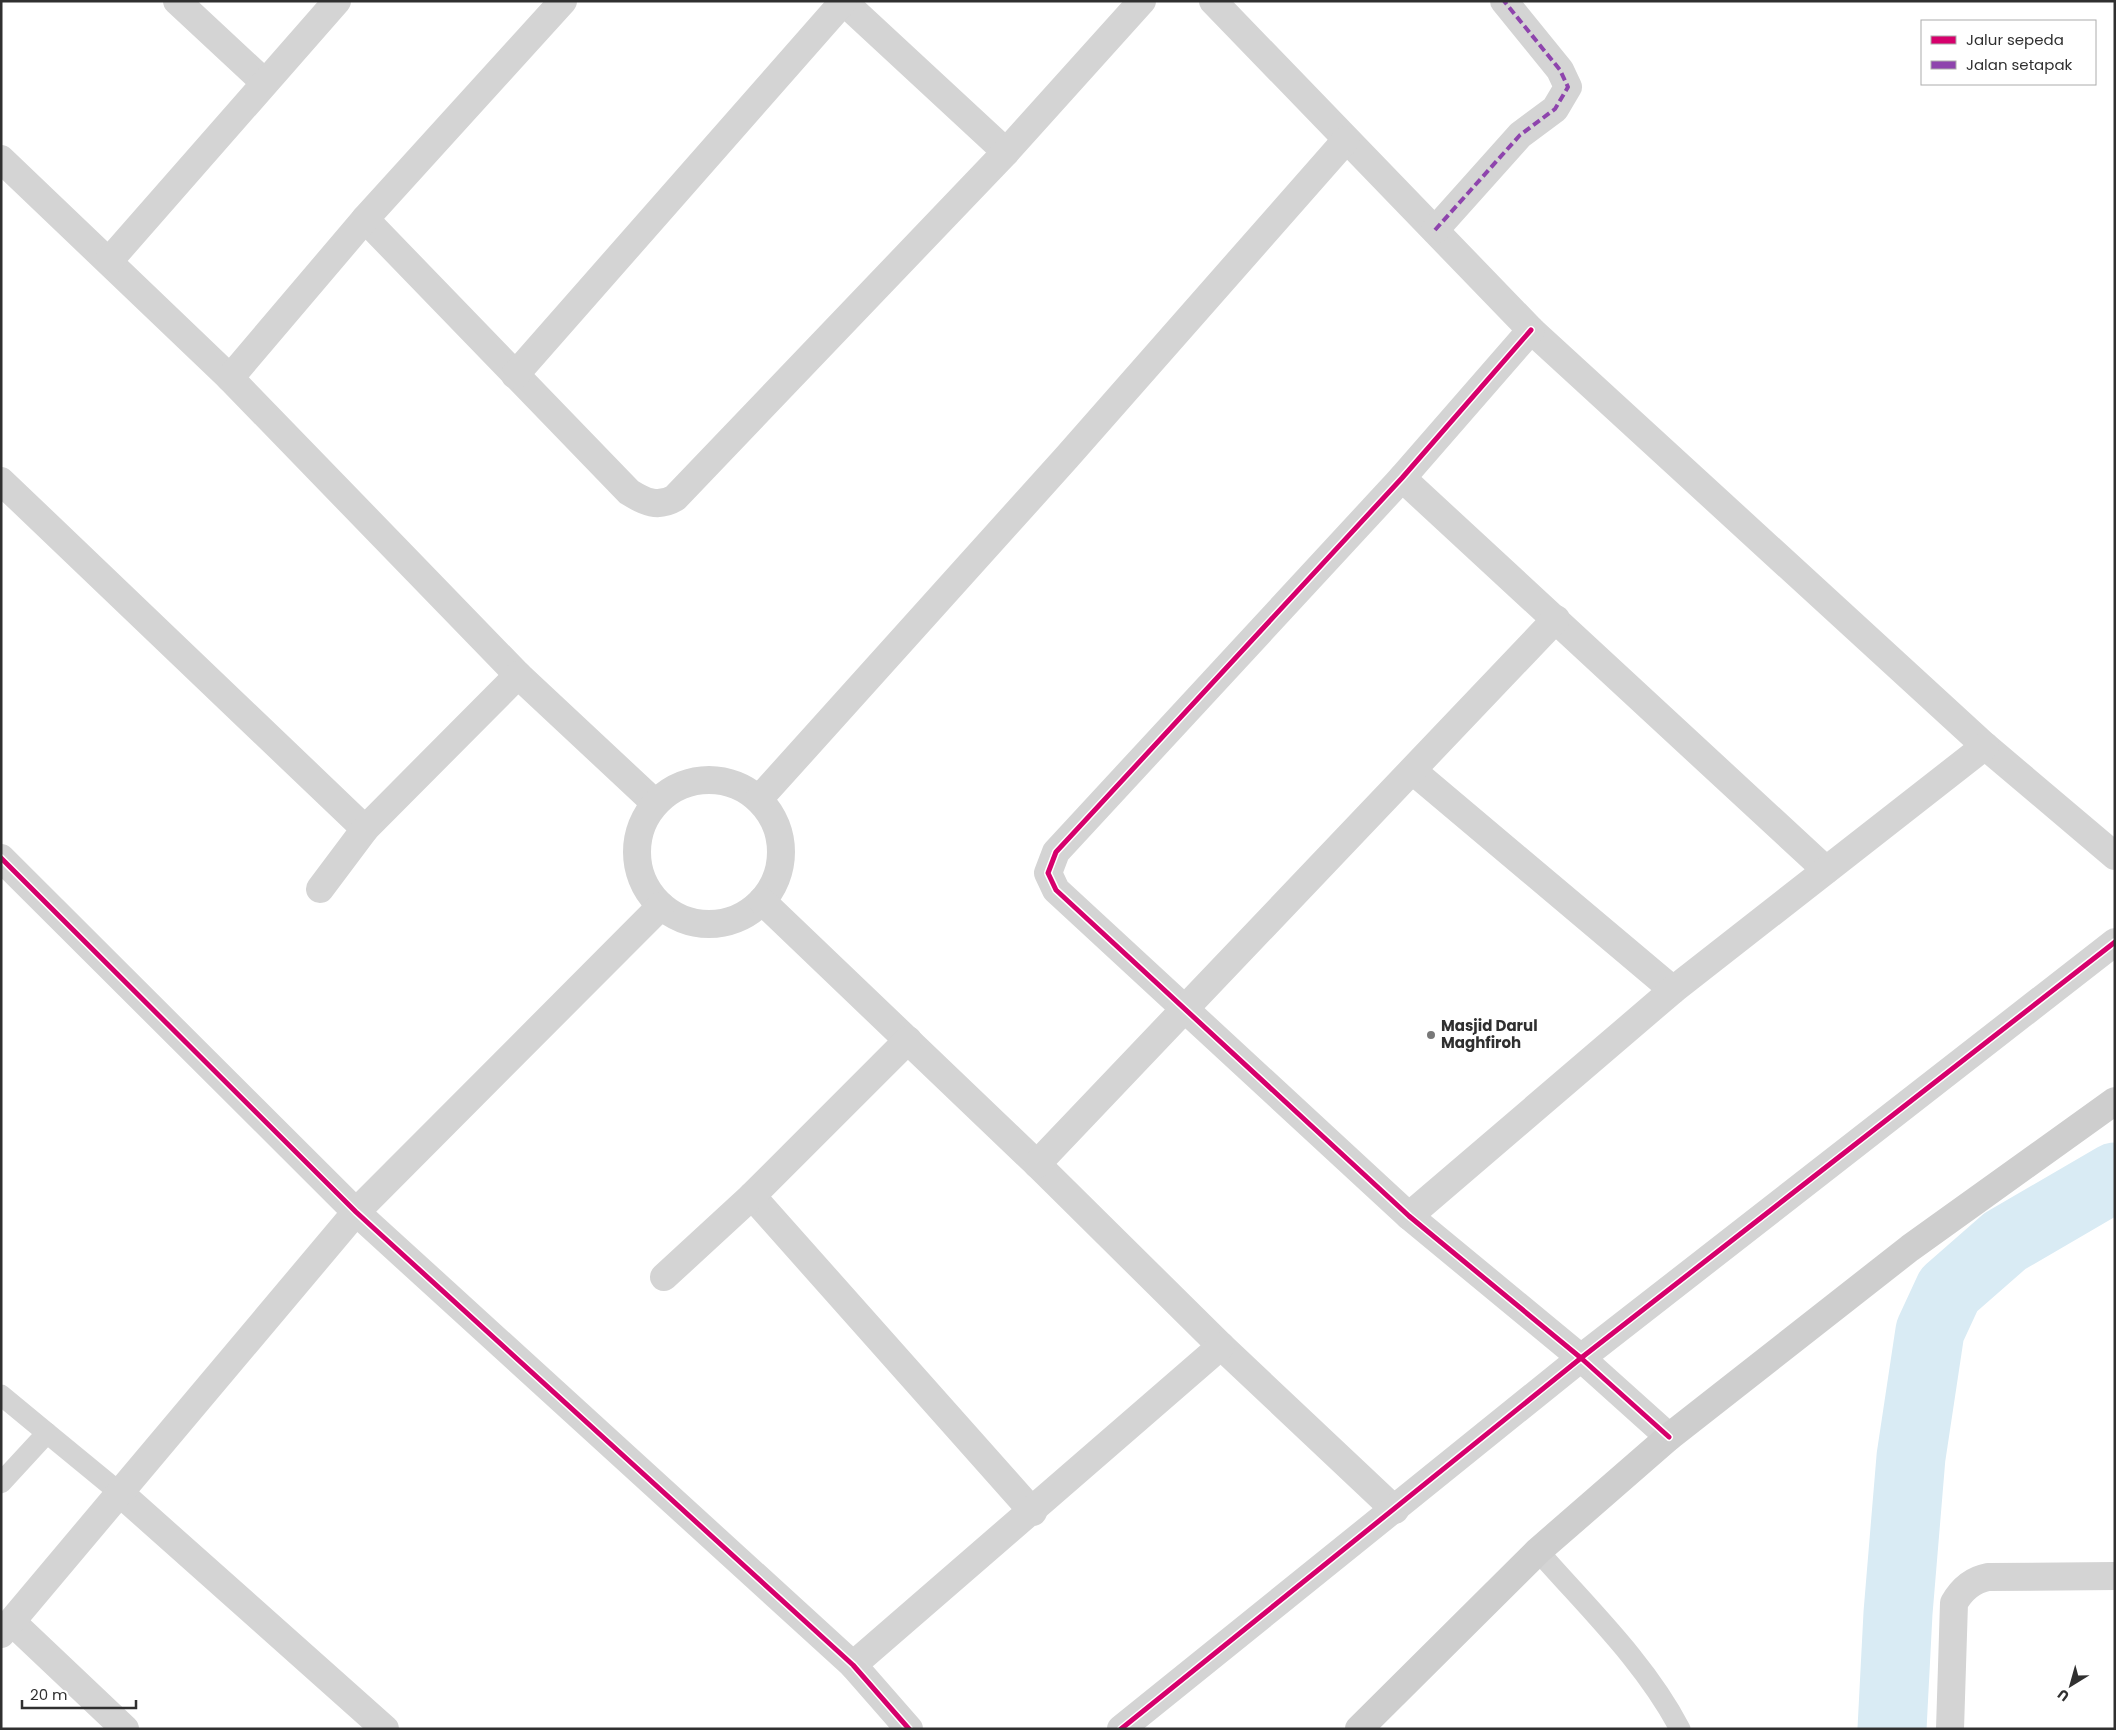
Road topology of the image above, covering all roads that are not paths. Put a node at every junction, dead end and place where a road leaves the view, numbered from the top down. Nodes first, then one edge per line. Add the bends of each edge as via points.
1 (177, 1) edge
2 (337, 1) edge
3 (843, 1) edge
4 (1142, 1) edge
5 (1213, 1) edge
6 (1504, 1) edge
7 (562, 2) edge
8 (264, 82) junction
9 (1346, 140) junction
10 (1006, 152) junction
11 (1, 159) edge
12 (365, 220) junction
13 (1435, 230) junction
14 (109, 261) junction
15 (1531, 330) junction
16 (515, 375) junction
17 (230, 378) junction
18 (1402, 478) junction
19 (1, 482) edge
20 (1556, 619) junction
21 (518, 675) junction
22 (1985, 746) junction
23 (1413, 770) junction
24 (759, 799) junction
25 (655, 803) junction
26 (365, 829) junction
27 (2115, 856) edge
28 (1, 858) edge
29 (1826, 870) junction
30 (320, 889) dead end
31 (762, 901) junction
32 (660, 906) junction
33 (2115, 942) edge
34 (1673, 990) junction
35 (1185, 1011) junction
36 (908, 1040) junction
37 (2115, 1100) edge
38 (1037, 1164) junction
39 (752, 1196) junction
40 (356, 1212) junction
41 (1409, 1216) junction
42 (664, 1277) dead end
43 (1221, 1346) junction
44 (1581, 1358) junction
45 (1, 1395) edge
46 (47, 1433) junction
47 (1669, 1438) junction
48 (1, 1483) edge
49 (120, 1493) junction
50 (1394, 1510) junction
51 (1032, 1512) junction
52 (1538, 1551) junction
53 (2115, 1576) edge
54 (7, 1628) edge
55 (853, 1666) junction
56 (125, 1729) edge
57 (385, 1729) edge
58 (909, 1729) edge
59 (1121, 1729) edge
60 (1359, 1729) edge
61 (1680, 1729) edge
62 (1950, 1729) edge

1 - 8 street
2 - 8 street
3 - 10 street
3 - 16 street
4 - 10 street
5 - 9 street
6 - 13 street via 1560,70 1568,87 1555,109 1520,135
7 - 12 street
8 - 14 street
9 - 13 street
9 - 24 street via 1067,457
10 - 16 street via 676,498 666,503 655,504 629,492
11 - 14 street
12 - 16 street
12 - 17 street
13 - 15 street
14 - 17 street
15 - 18 street
15 - 22 street
17 - 21 street
18 - 20 street
18 - 35 street via 1051,861 1048,873 1056,890
19 - 26 street
20 - 23 street
20 - 29 street
21 - 25 street
21 - 26 street
22 - 27 street
22 - 29 street
23 - 34 street
23 - 35 street
24 - 25 street via 732,784 712,780 691,782 671,790
24 - 31 street via 778,833 781,857 775,881
25 - 32 street via 642,822 636,844 638,866 646,888
26 - 30 street
28 - 40 street
29 - 34 street
31 - 32 street via 745,915 724,923 702,924 680,919
31 - 36 street
32 - 40 street
33 - 44 street
34 - 41 street
35 - 38 street
35 - 41 street
36 - 38 street
36 - 39 street
37 - 47 street via 1910,1248
38 - 43 street
39 - 42 street
39 - 51 street
40 - 49 street
40 - 55 street
41 - 44 street
43 - 50 street
43 - 51 street
44 - 47 street
44 - 50 street
45 - 46 lane
46 - 48 lane
46 - 49 lane
47 - 52 street
49 - 54 street
49 - 57 street
50 - 59 street
51 - 55 street
52 - 60 street
52 - 61 lane via 1635,1661
53 - 62 street via 1988,1577 1979,1578 1961,1590 1954,1603
54 - 56 street
55 - 58 street

